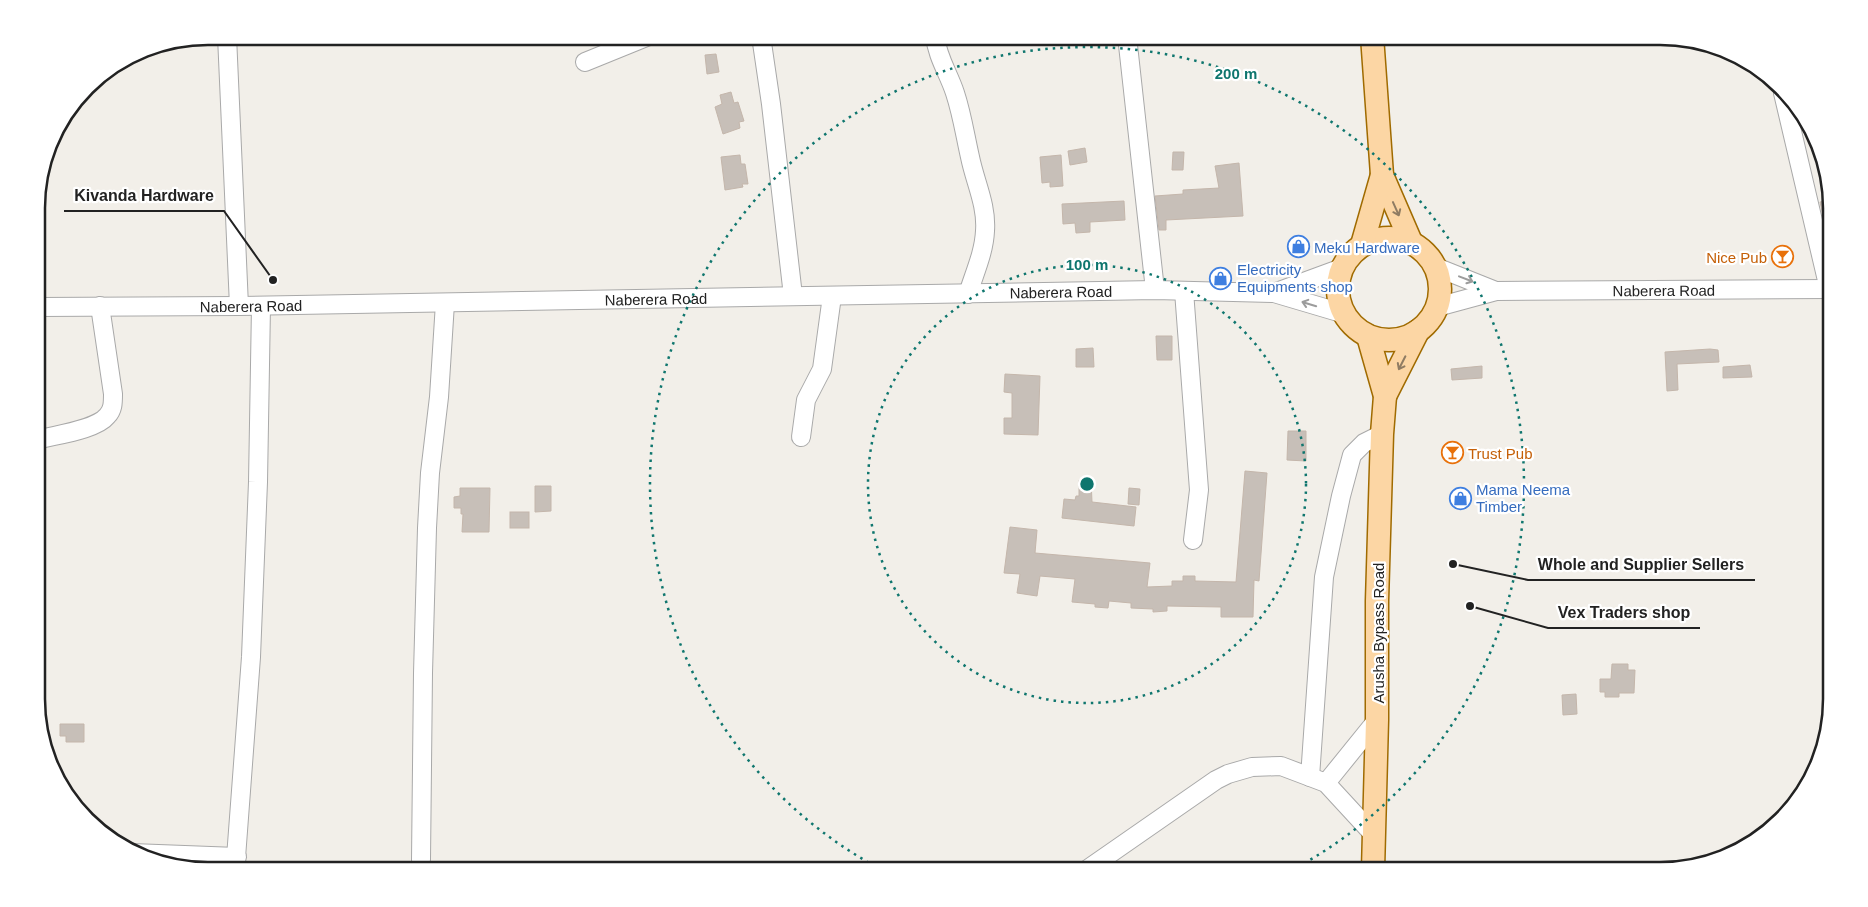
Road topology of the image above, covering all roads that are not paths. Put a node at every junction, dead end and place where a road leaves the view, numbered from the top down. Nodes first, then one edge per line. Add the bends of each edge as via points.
1 (227, 45) edge
2 (628, 45) edge
3 (761, 45) edge
4 (936, 45) edge
5 (1128, 45) edge
6 (1373, 45) edge
7 (585, 62) dead end
8 (1786, 106) edge
9 (1382, 175) junction
10 (1411, 242) junction
11 (1362, 245) junction
12 (1823, 260) edge
13 (1436, 267) junction
14 (1342, 268) junction
15 (1823, 289) edge
16 (1155, 290) junction
17 (1184, 291) junction
18 (1496, 291) junction
19 (1274, 293) junction
20 (968, 294) junction
21 (793, 296) junction
22 (832, 296) junction
23 (444, 303) junction
24 (45, 306) edge
25 (100, 306) junction
26 (239, 306) junction
27 (261, 306) junction
28 (1437, 306) junction
29 (1345, 314) junction
30 (1418, 331) junction
31 (1368, 336) junction
32 (1385, 396) junction
33 (1382, 434) junction
34 (801, 437) dead end
35 (45, 438) edge
36 (1193, 540) dead end
37 (1378, 720) junction
38 (1318, 780) junction
39 (1373, 834) junction
40 (170, 857) edge
41 (421, 860) dead end
42 (217, 862) edge
43 (236, 862) edge
44 (1097, 862) edge
45 (1373, 862) edge

1 - 26 street
2 - 7 street
3 - 21 street
4 - 20 street via 963,116 986,229
5 - 16 street
6 - 9 main road
8 - 12 street
9 -> 10 main road
9 - 11 main road
10 - 11 main road via 1394,237 1377,238
10 - 13 main road via 1426,252
11 - 14 main road
13 -> 18 street, Naberera Road
13 - 28 main road, Arusha Bypass Road via 1440,280
14 - 19 street, Naberera Road
14 - 29 main road via 1338,292
15 - 18 street, Naberera Road
16 - 17 street, Naberera Road
16 - 20 street, Naberera Road
17 - 19 street, Naberera Road
17 - 36 street via 1199,490
18 - 28 street, Naberera Road
29 -> 19 street, Naberera Road
20 - 22 street, Naberera Road
21 - 22 street, Naberera Road
21 - 23 street, Naberera Road
22 - 34 street via 822,369 806,400
23 - 27 street, Naberera Road
23 - 41 street via 427,528
24 - 25 street, Naberera Road
25 - 26 street, Naberera Road
25 - 35 street via 113,405 103,420 91,426
26 - 27 street, Naberera Road
27 - 43 street via 251,657
28 - 30 main road, Arusha Bypass Road via 1430,320
29 - 31 main road
30 - 31 main road via 1402,338 1385,340
30 -> 32 main road, Arusha Bypass Road
31 - 32 main road, Arusha Bypass Road
32 - 33 main road, Arusha Bypass Road
33 - 37 main road, Arusha Bypass Road via 1377,601
33 - 38 street via 1364,443 1352,455 1324,577
37 - 38 street
37 - 39 main road, Arusha Bypass Road
38 - 39 street
38 - 44 street via 1281,766 1252,767 1228,774
39 - 45 main road, Arusha Bypass Road
40 - 42 street

